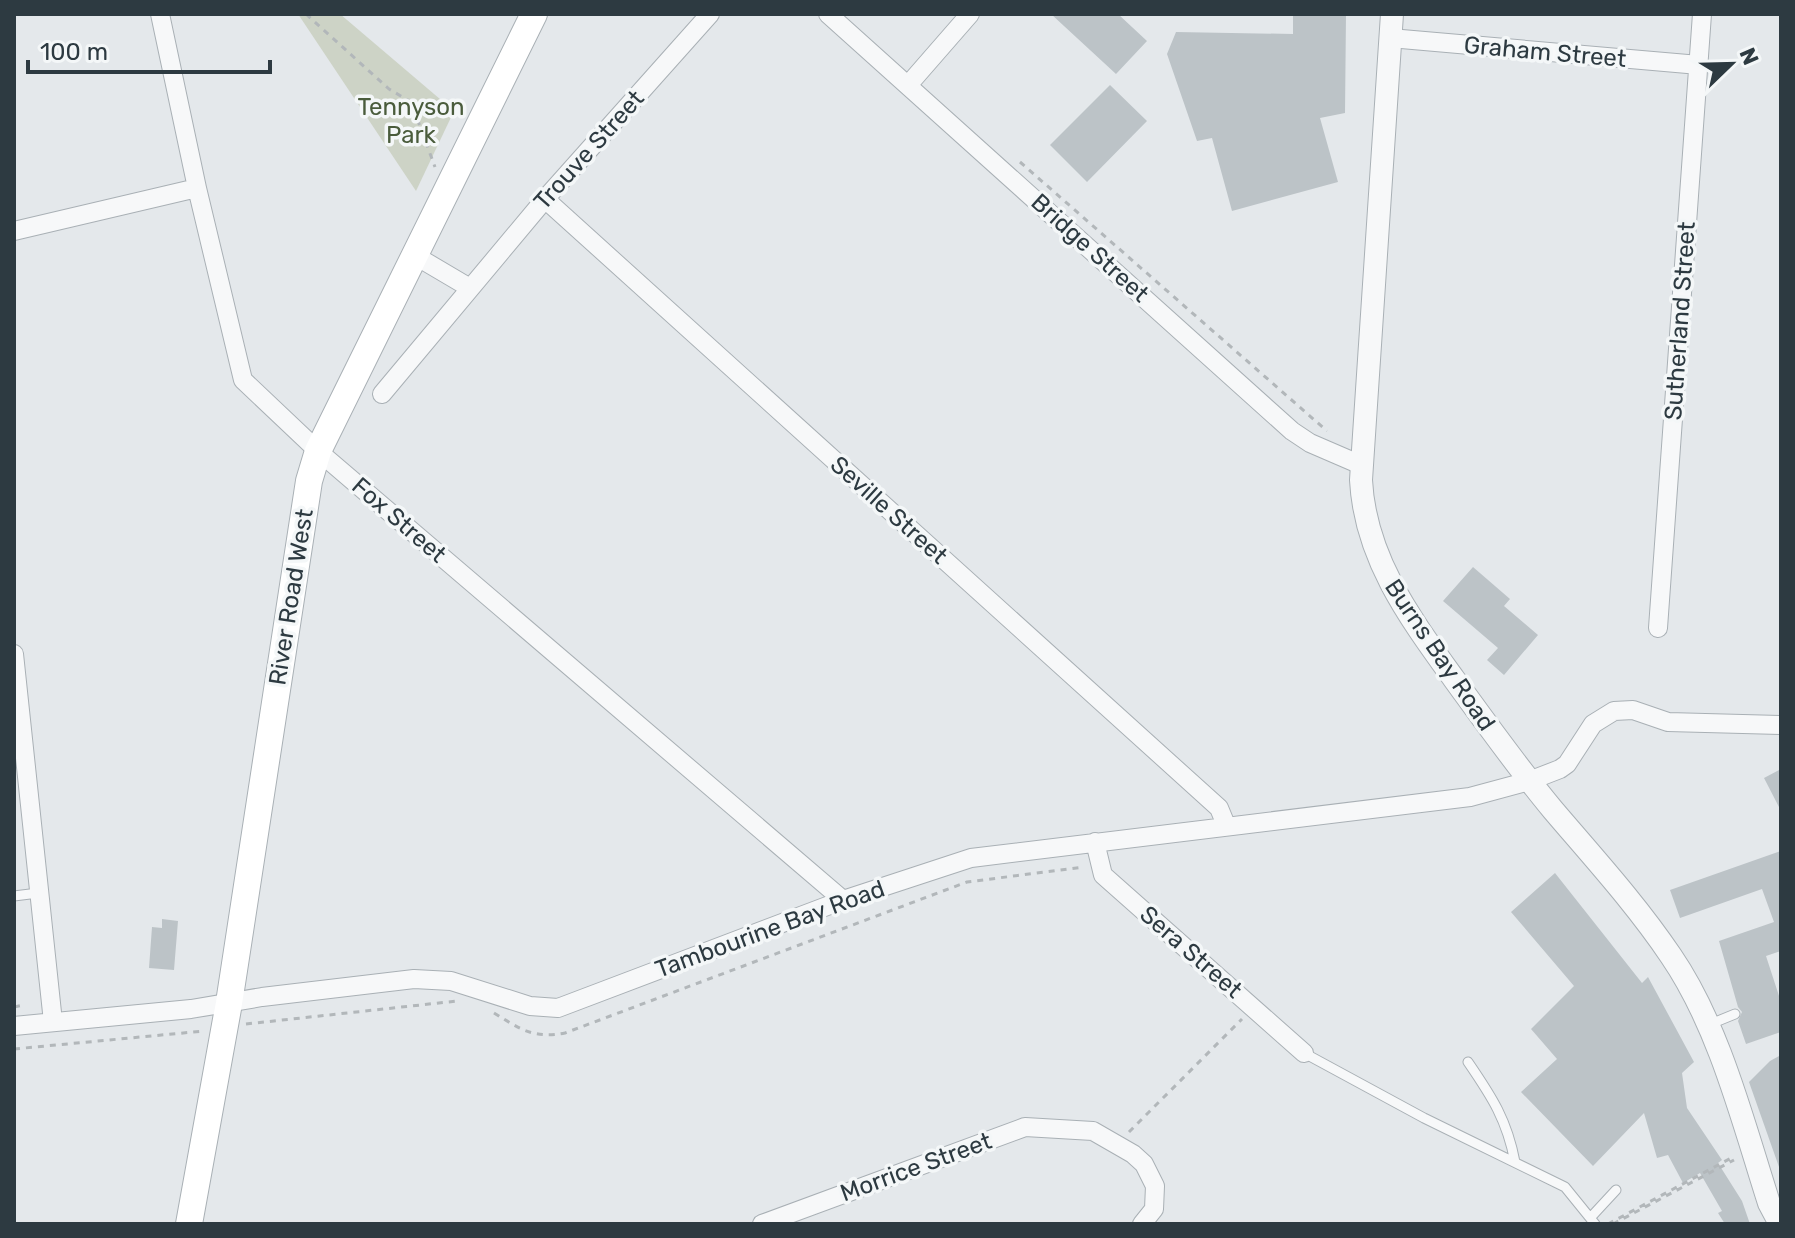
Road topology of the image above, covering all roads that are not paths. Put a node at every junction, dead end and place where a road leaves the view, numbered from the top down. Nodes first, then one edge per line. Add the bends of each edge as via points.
1 (160, 14) edge
2 (534, 14) edge
3 (710, 14) edge
4 (828, 14) edge
5 (970, 14) edge
6 (1392, 14) edge
7 (1702, 14) edge
8 (1390, 38) junction
9 (1699, 65) junction
10 (909, 84) junction
11 (197, 188) junction
12 (545, 199) junction
13 (14, 231) edge
14 (414, 255) junction
15 (470, 288) junction
16 (382, 394) dead end
17 (318, 451) junction
18 (1361, 465) junction
19 (1658, 628) dead end
20 (14, 654) edge
21 (1781, 725) edge
22 (1529, 781) junction
23 (1226, 825) junction
24 (1095, 842) junction
25 (38, 893) junction
26 (14, 896) edge
27 (843, 900) junction
28 (229, 1003) junction
29 (1735, 1014) dead end
30 (53, 1022) junction
31 (1707, 1025) junction
32 (14, 1026) edge
33 (1304, 1053) joint
34 (1468, 1062) dead end
35 (1515, 1162) junction
36 (1616, 1190) dead end
37 (1779, 1219) edge
38 (1593, 1220) edge
39 (189, 1224) edge
40 (762, 1224) edge
41 (1142, 1224) edge

1 - 11 street, Fox Street
2 - 14 main road, River Road West
3 - 12 street, Trouve Street
4 - 10 street, Bridge Street
5 - 10 street
6 - 8 street, Burns Bay Road
7 - 9 street, Sutherland Street
8 - 9 street, Graham Street
8 - 18 street, Burns Bay Road
9 - 19 street, Sutherland Street
10 - 18 street, Bridge Street via 1292,431
11 - 13 street
11 - 17 street, Fox Street via 243,380
12 - 15 street, Trouve Street
12 - 23 street, Seville Street via 1219,808
14 - 15 street
14 - 17 main road, River Road West
15 - 16 street, Trouve Street
17 - 27 street, Fox Street
17 - 28 main road, River Road West via 309,481
18 - 22 street, Burns Bay Road via 1363,509 1390,584
20 - 25 street
21 - 22 street, Tambourine Bay Road via 1668,722 1633,710 1614,711 1593,724 1567,764
22 - 23 street, Tambourine Bay Road via 1456,800
22 - 31 street, Burns Bay Road via 1670,955
23 - 24 street, Tambourine Bay Road
24 - 27 street, Tambourine Bay Road via 971,858
24 - 33 street, Sera Street via 1103,875
25 - 26 lane
25 - 30 street
27 - 28 street, Tambourine Bay Road via 558,1008 424,979
28 - 30 street, Tambourine Bay Road
28 - 39 main road, River Road West
29 - 31 lane
30 - 32 street, Tambourine Bay Road
31 - 37 street, Burns Bay Road
33 - 35 lane
34 - 35 lane via 1499,1108
35 - 38 lane via 1565,1187
36 - 38 lane
40 - 41 street, Morrice Street via 1025,1127 1093,1131 1144,1164 1155,1186 1154,1209

